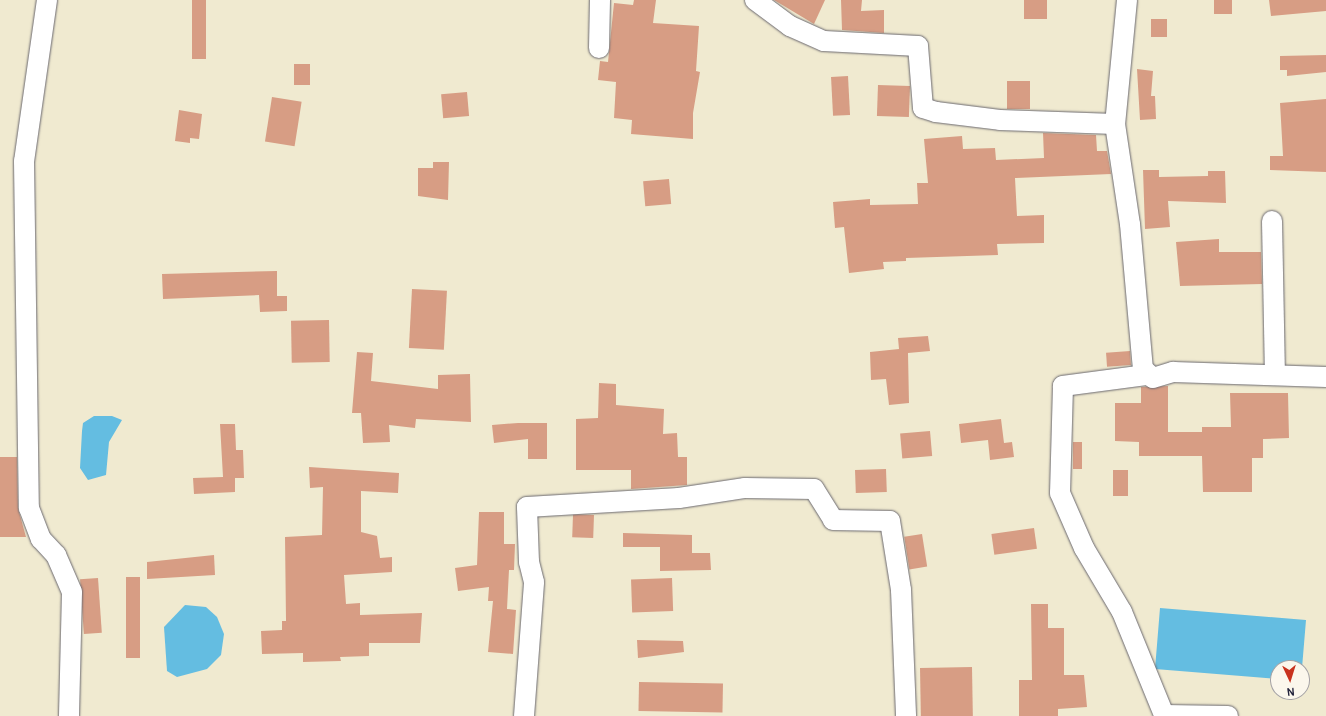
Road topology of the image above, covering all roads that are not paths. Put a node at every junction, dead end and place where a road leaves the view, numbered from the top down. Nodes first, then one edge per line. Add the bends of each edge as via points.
1 (47, 0) edge
2 (600, 0) edge
3 (755, 0) edge
4 (1127, 0) edge
5 (599, 48) dead end
6 (1115, 124) junction
7 (1272, 220) dead end
8 (1146, 374) junction
9 (1275, 376) junction
10 (1326, 377) edge
11 (69, 716) edge
12 (524, 716) edge
13 (906, 716) edge
14 (1228, 716) edge

1 - 11 street via 24,161 29,508 41,539 56,555 72,592
2 - 5 street
3 - 6 street via 790,26 824,41 918,46 923,108 1000,120
4 - 6 street
6 - 8 street via 1130,224 1143,369
7 - 9 street
8 - 9 street via 1153,378 1173,372
8 - 14 street via 1063,386 1060,493 1084,548 1122,612 1164,715
9 - 10 street
12 - 13 street via 534,582 529,562 527,507 679,498 745,488 814,489 833,520 890,521 901,590

